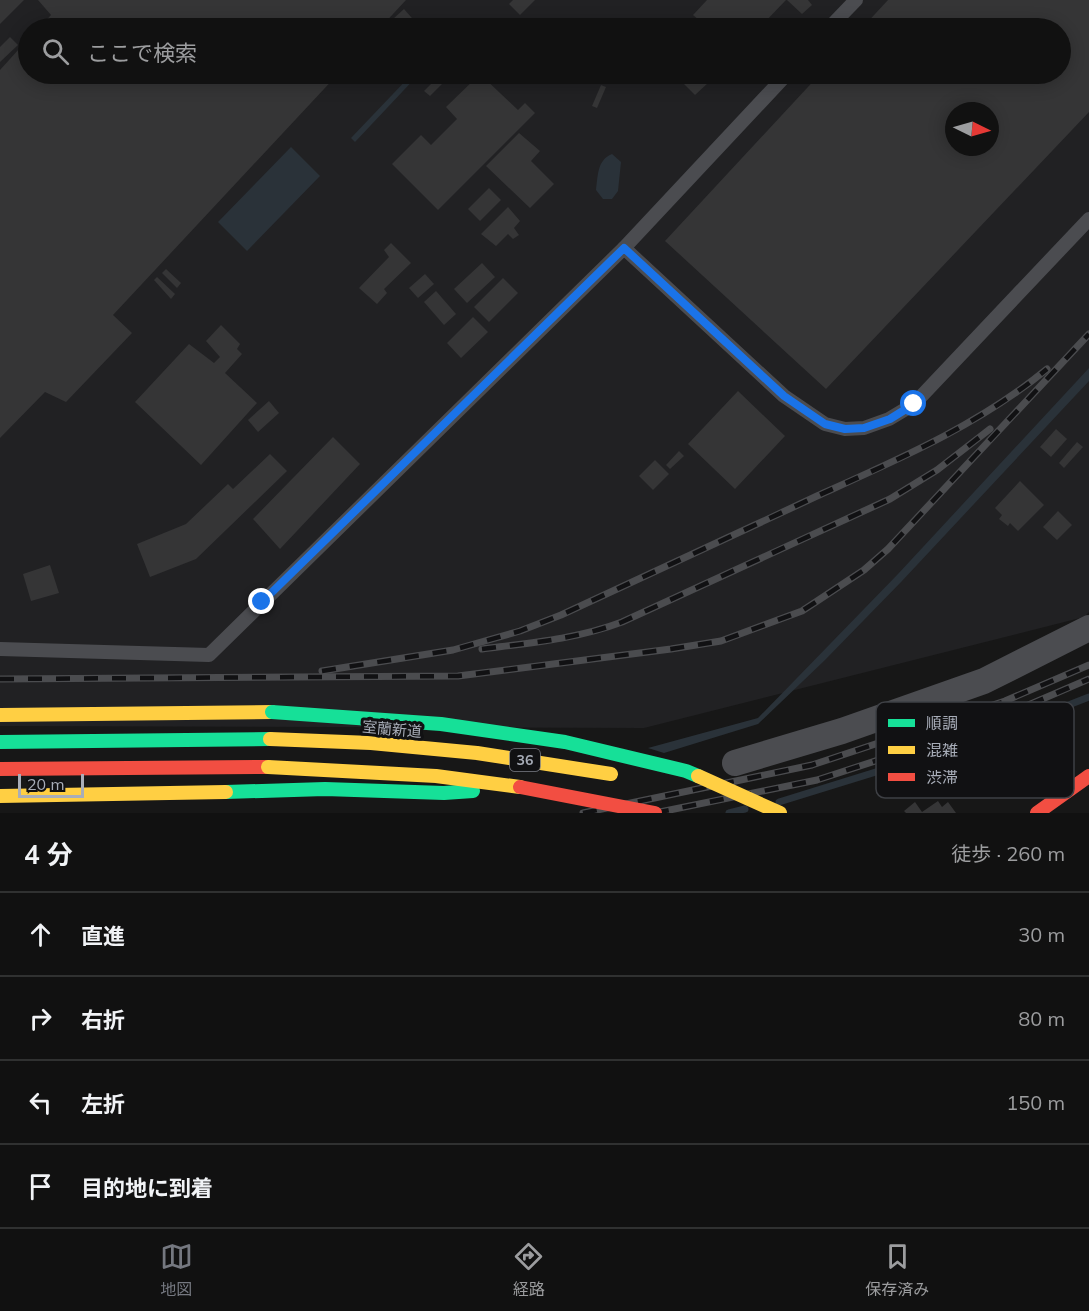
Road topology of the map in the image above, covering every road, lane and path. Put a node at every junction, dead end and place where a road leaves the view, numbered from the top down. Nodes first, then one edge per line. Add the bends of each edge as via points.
1 (856, 0) edge
2 (839, 18) edge
3 (778, 84) edge
4 (1089, 219) edge
5 (624, 248) junction
6 (1089, 628) edge
7 (0, 649) edge
8 (924, 702) edge
9 (0, 715) edge
10 (876, 719) edge
11 (0, 742) edge
12 (735, 763) dead end
13 (0, 769) edge
14 (1089, 776) edge
15 (626, 777) dead end
16 (1074, 787) edge
17 (532, 789) junction
18 (0, 796) edge
19 (712, 797) dead end
20 (1058, 798) edge
21 (655, 813) edge
22 (775, 813) edge
23 (780, 813) edge
24 (1037, 813) edge

1 - 2 lane
3 - 5 lane
4 - 5 lane via 914,404 890,419 864,428 825,424 784,396
5 - 7 lane via 209,655
6 - 8 street via 984,681
9 - 23 main road, bridge via 272,712 441,724 565,742 686,771
10 - 12 street
11 - 15 main road, 室蘭新道 / 36, bridge via 270,739 371,743 477,753
13 - 17 main road, 36, bridge via 268,766 436,776
14 - 16 main road
17 - 18 main road
17 - 21 main road, 36, bridge
19 - 22 main road
20 - 24 main road

